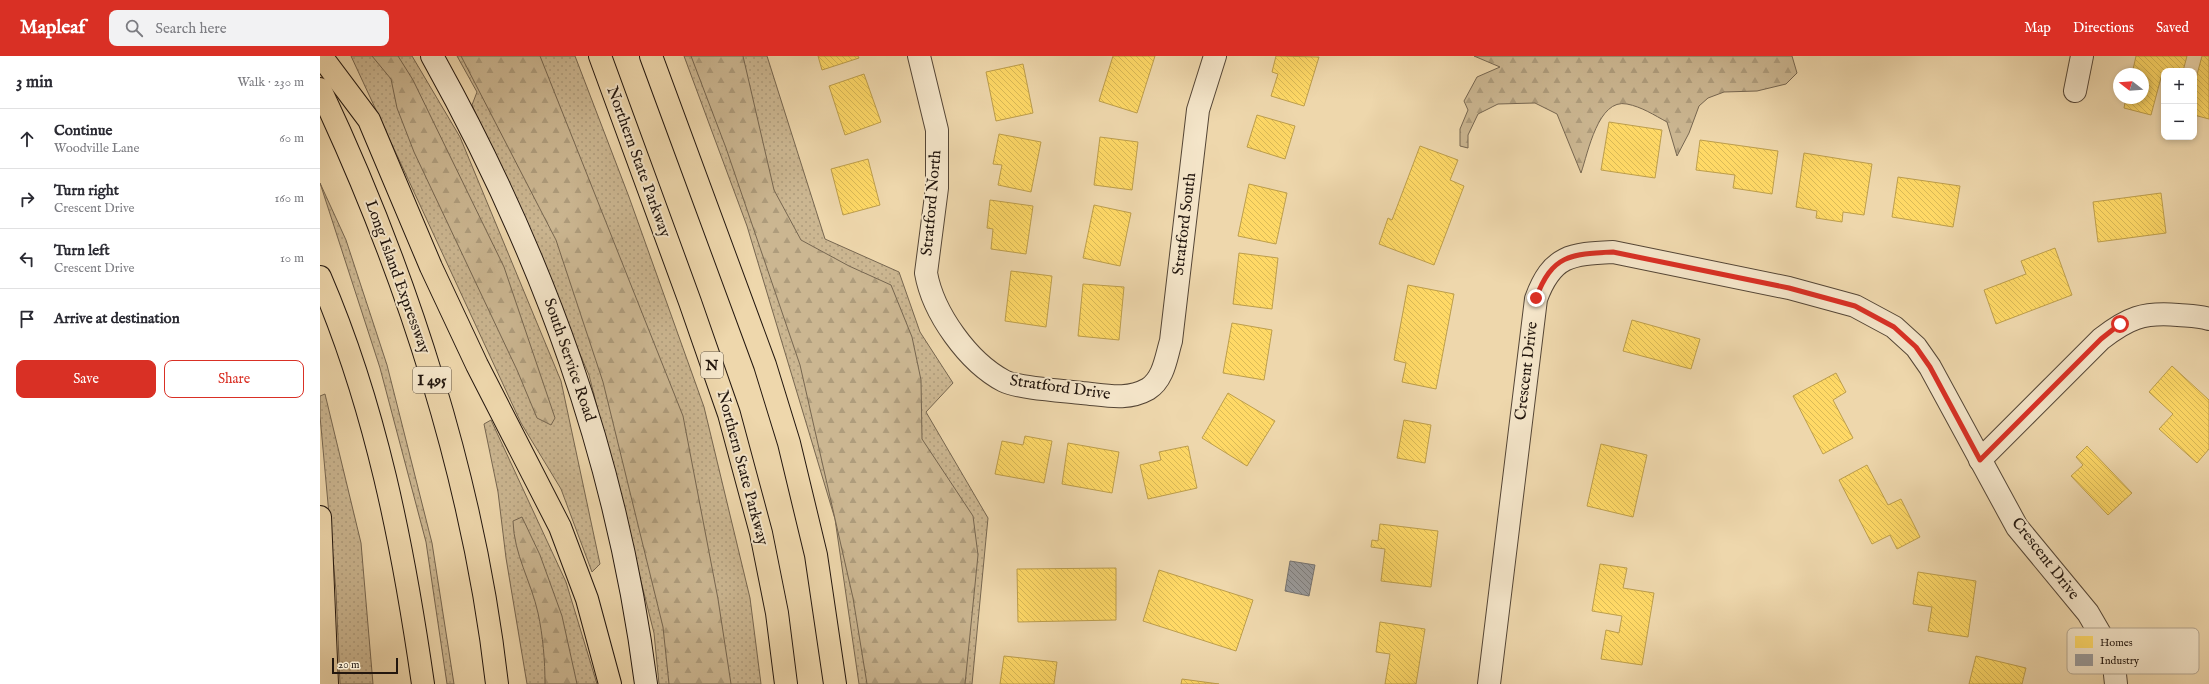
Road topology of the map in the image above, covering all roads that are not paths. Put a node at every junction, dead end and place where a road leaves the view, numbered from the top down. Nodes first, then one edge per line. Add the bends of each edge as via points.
1 (321, 56) edge
2 (432, 56) edge
3 (600, 56) edge
4 (652, 56) edge
5 (919, 56) edge
6 (1215, 56) edge
7 (2082, 56) edge
8 (320, 89) edge
9 (2075, 91) dead end
10 (320, 277) edge
11 (2209, 319) edge
12 (947, 323) joint
13 (1148, 388) joint
14 (1980, 460) junction
15 (320, 517) edge
16 (2097, 628) edge
17 (2115, 674) edge
18 (327, 684) edge
19 (423, 684) edge
20 (497, 684) edge
21 (610, 684) edge
22 (646, 684) edge
23 (786, 684) edge
24 (835, 684) edge
25 (1489, 684) edge
26 (2116, 684) edge

1 - 21 highway via 369,120 454,318 560,527 587,599
2 - 22 street, South Service Road via 508,203 547,292 585,402 617,520
3 - 23 highway, Northern State Parkway / N via 703,338 741,455 769,571
4 - 24 highway via 765,365 789,443 816,555
5 - 12 street, Stratford North via 937,130 937,188 926,273 928,286
6 - 13 street, Stratford South via 1198,110 1171,341 1161,375
7 - 9 street
8 - 20 highway, Long Island Expressway / I 495 via 373,206 426,357 467,512
10 - 19 highway via 356,371 397,524
11 - 14 street via 2156,313 2138,316 2120,324 2101,339
12 - 13 street, Stratford Drive via 966,352 1005,382 1053,390 1126,397
14 - 16 street, Crescent Drive via 2017,527 2088,613
14 - 25 street, Crescent Drive via 1930,367 1916,347 1894,327 1855,306 1789,288 1613,252 1585,253 1570,257 1553,266 1543,280 1536,298
15 - 18 highway
17 - 26 street, Crescent Drive

